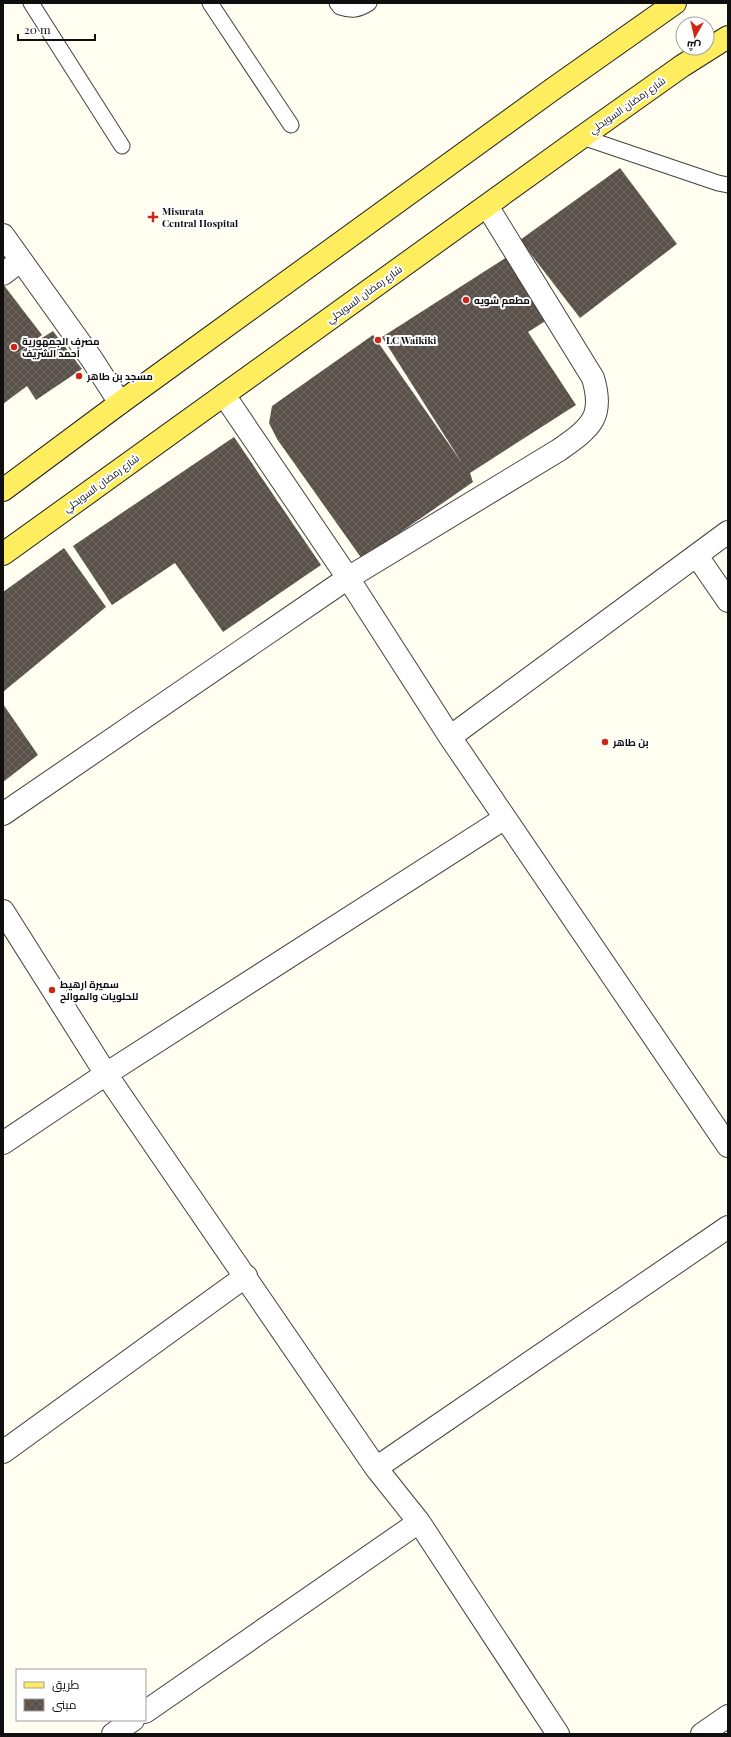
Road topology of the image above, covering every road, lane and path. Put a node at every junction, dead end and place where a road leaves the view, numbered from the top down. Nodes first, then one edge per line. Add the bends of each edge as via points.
1 (31, 3) edge
2 (210, 3) edge
3 (337, 3) edge
4 (369, 3) edge
5 (675, 3) edge
6 (728, 37) edge
7 (291, 125) dead end
8 (582, 137) junction
9 (122, 146) dead end
10 (728, 185) edge
11 (487, 206) junction
12 (3, 236) edge
13 (20, 261) junction
14 (3, 274) edge
15 (224, 395) junction
16 (120, 402) junction
17 (3, 490) edge
18 (728, 532) edge
19 (3, 554) edge
20 (697, 556) junction
21 (348, 578) junction
22 (728, 600) edge
23 (450, 737) junction
24 (3, 814) edge
25 (505, 818) junction
26 (3, 910) edge
27 (106, 1074) junction
28 (3, 1143) edge
29 (728, 1146) edge
30 (728, 1227) edge
31 (246, 1276) junction
32 (3, 1452) edge
33 (376, 1468) junction
34 (419, 1522) junction
35 (146, 1711) edge
36 (728, 1716) edge
37 (132, 1721) edge
38 (112, 1734) edge
39 (558, 1734) edge
40 (702, 1734) edge

1 - 9 lane
2 - 7 lane
3 - 4 lane via 340,8 351,10 360,9
5 - 16 main road
6 - 8 main road, شارع رمضان السويحلي via 682,66
8 - 10 lane
8 - 11 main road, شارع رمضان السويحلي
11 - 15 main road, شارع رمضان السويحلي
11 - 21 street via 592,378 597,392 598,406 595,416 588,428 559,450
12 - 13 street
13 - 14 street
13 - 16 street
15 - 19 main road, شارع رمضان السويحلي
15 - 21 street
16 - 17 main road
18 - 20 street
20 - 22 street
20 - 23 street
21 - 23 street
21 - 24 street
23 - 25 street
25 - 27 street
25 - 29 street
26 - 27 street
27 - 28 street
27 - 31 street
30 - 33 street
31 - 32 street
31 - 33 street
33 - 34 street
34 - 35 street
34 - 39 street
36 - 40 street
37 - 38 street

